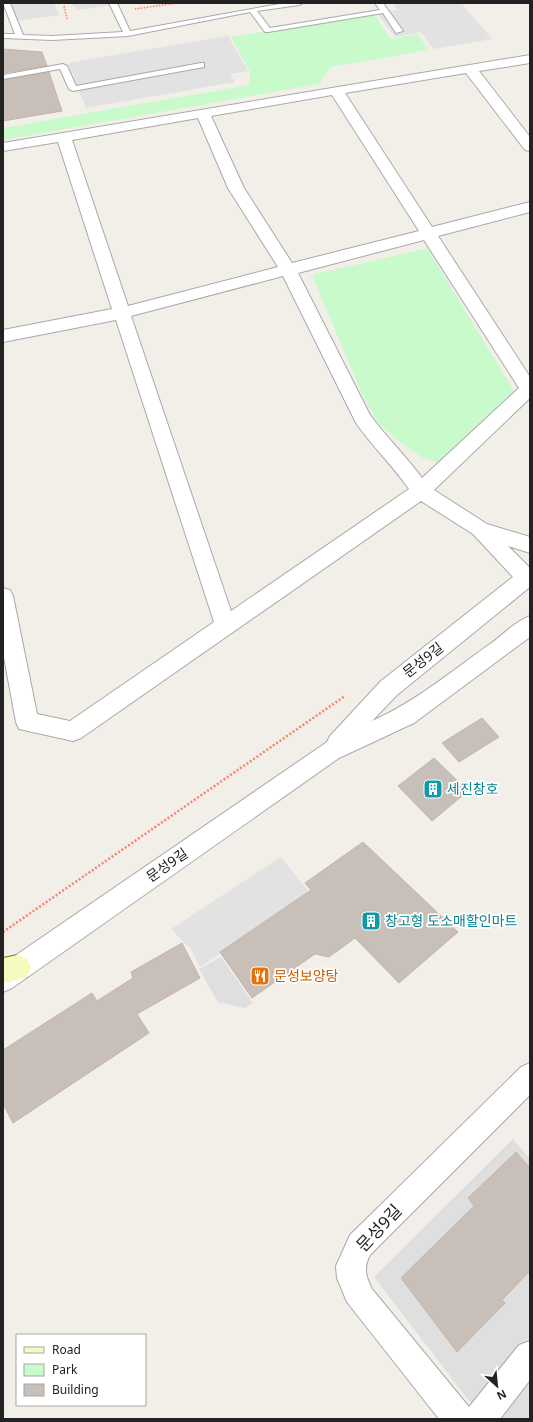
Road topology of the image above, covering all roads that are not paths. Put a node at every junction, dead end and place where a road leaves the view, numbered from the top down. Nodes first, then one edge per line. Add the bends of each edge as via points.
1 (6, 3) edge
2 (113, 3) edge
3 (299, 3) edge
4 (379, 3) edge
5 (252, 10) junction
6 (385, 11) junction
7 (399, 31) dead end
8 (128, 34) junction
9 (3, 36) edge
10 (20, 37) junction
11 (530, 59) edge
12 (202, 65) dead end
13 (469, 68) junction
14 (3, 77) edge
15 (336, 90) junction
16 (203, 113) junction
17 (63, 136) junction
18 (3, 147) edge
19 (530, 147) edge
20 (530, 207) edge
21 (429, 234) junction
22 (289, 271) junction
23 (122, 314) junction
24 (3, 336) edge
25 (529, 389) edge
26 (421, 491) junction
27 (480, 529) junction
28 (530, 545) edge
29 (527, 575) edge
30 (3, 596) edge
31 (530, 625) edge
32 (226, 626) junction
33 (331, 751) junction
34 (8, 973) edge
35 (530, 1076) edge
36 (530, 1356) edge
37 (459, 1419) edge
38 (480, 1419) edge

1 - 10 lane
2 - 8 lane
3 - 5 lane
4 - 6 lane
5 - 6 lane via 268,30
5 - 8 lane
6 - 7 lane
8 - 10 lane
9 - 10 lane
11 - 13 street
12 - 14 lane via 73,89 63,66
13 - 15 street
13 - 19 street
15 - 16 street
15 - 21 street
16 - 17 street
16 - 22 street via 236,188
17 - 18 street
17 - 23 street
20 - 21 street
21 - 22 street
21 - 25 street
22 - 23 street
22 - 26 street via 362,418 401,463
23 - 24 street
23 - 32 street
25 - 26 street
26 - 27 street
26 - 32 street
27 - 28 street
27 - 29 street
29 - 33 street, 문성9길 via 389,688
30 - 32 street via 27,722 73,731
31 - 33 street, 문성9길 via 406,716
33 - 34 street, 문성9길
35 - 37 street, 문성9길 via 360,1245 350,1265 351,1276 362,1299
36 - 38 street

